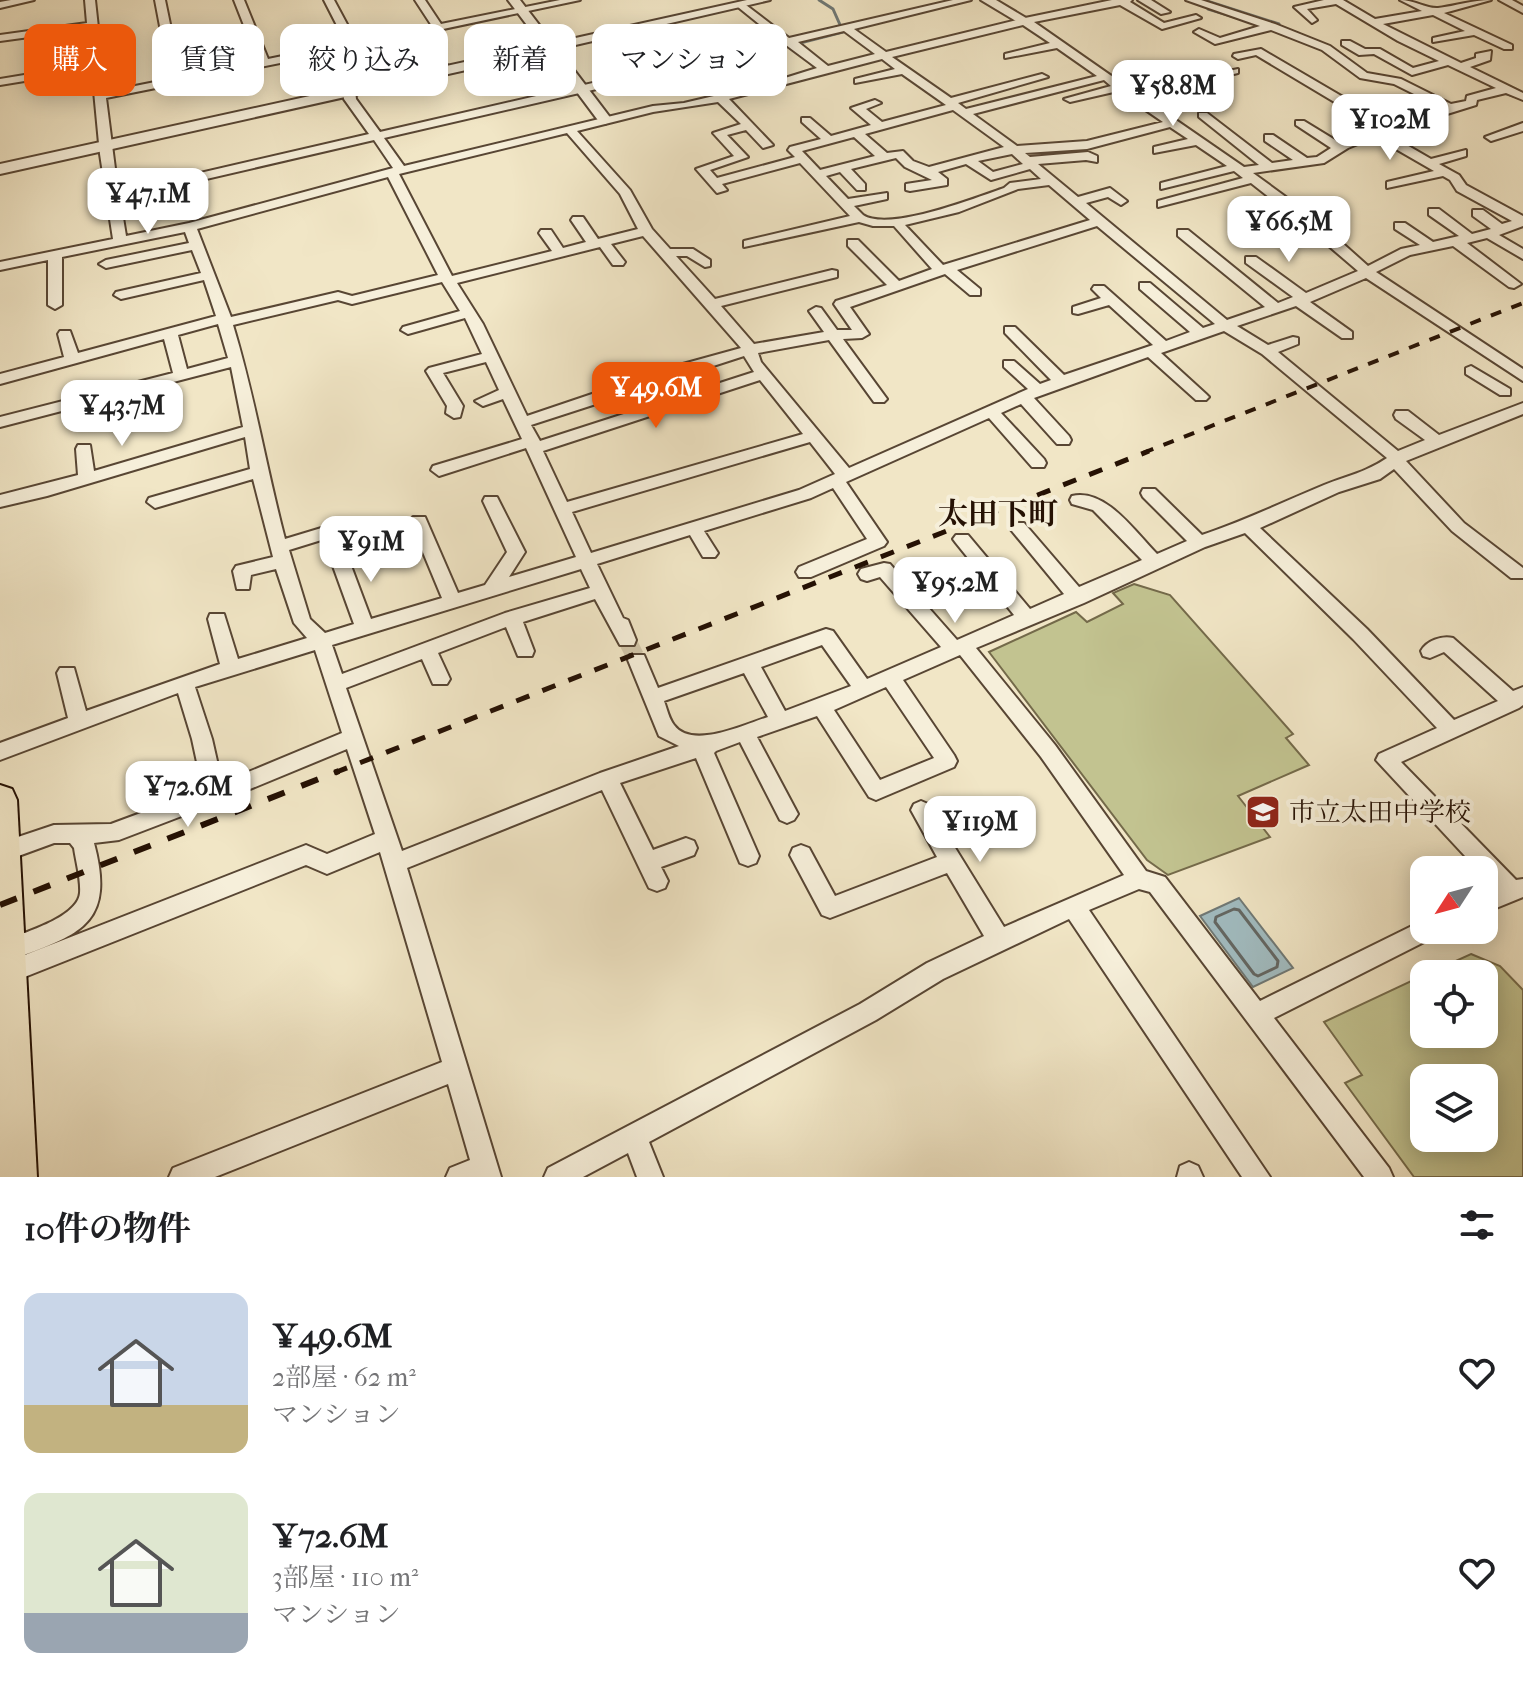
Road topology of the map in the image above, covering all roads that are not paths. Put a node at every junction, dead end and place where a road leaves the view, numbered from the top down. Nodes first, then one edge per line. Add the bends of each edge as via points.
1 (29, 0) edge
2 (90, 0) edge
3 (160, 0) edge
4 (239, 0) edge
5 (329, 0) edge
6 (420, 0) edge
7 (575, 0) edge
8 (764, 0) edge
9 (966, 0) edge
10 (987, 0) edge
11 (1048, 0) edge
12 (1124, 0) edge
13 (1143, 0) edge
14 (1191, 0) edge
15 (1336, 0) edge
16 (1405, 0) edge
17 (1486, 0) edge
18 (1504, 0) edge
19 (0, 5) edge
20 (518, 5) edge
21 (742, 5) junction
22 (1523, 10) edge
23 (1065, 12) junction
24 (1165, 12) dead end
25 (1434, 12) junction
26 (1196, 18) dead end
27 (1025, 21) junction
28 (1302, 22) junction
29 (1374, 22) junction
30 (92, 24) edge
31 (165, 24) edge
32 (249, 24) edge
33 (342, 24) edge
34 (436, 24) edge
35 (448, 24) edge
36 (532, 24) edge
37 (1277, 28) junction
38 (847, 29) junction
39 (1314, 29) dead end
40 (1199, 32) dead end
41 (1474, 32) junction
42 (24, 35) edge
43 (0, 38) edge
44 (1437, 40) dead end
45 (576, 41) edge
46 (789, 42) junction
47 (1346, 43) dead end
48 (1057, 45) junction
49 (1508, 47) dead end
50 (1487, 53) dead end
51 (884, 56) junction
52 (1009, 56) dead end
53 (1238, 56) dead end
54 (280, 60) edge
55 (264, 63) edge
56 (1458, 64) junction
57 (826, 70) junction
58 (903, 70) junction
59 (1234, 71) dead end
60 (1042, 77) dead end
61 (1104, 77) junction
62 (24, 78) edge
63 (1381, 78) junction
64 (576, 81) edge
65 (859, 81) dead end
66 (0, 82) edge
67 (592, 86) edge
68 (582, 88) junction
69 (1352, 88) dead end
70 (1514, 90) edge
71 (1125, 91) junction
72 (101, 96) edge
73 (327, 96) edge
74 (350, 96) edge
75 (1523, 97) edge
76 (721, 98) junction
77 (1070, 99) dead end
78 (875, 103) dead end
79 (956, 107) junction
80 (1450, 108) junction
81 (1203, 115) dead end
82 (605, 120) junction
83 (806, 120) dead end
84 (1171, 123) junction
85 (1300, 123) dead end
86 (749, 126) junction
87 (881, 127) junction
88 (1523, 127) edge
89 (570, 130) junction
90 (1381, 130) junction
91 (858, 134) junction
92 (377, 136) junction
93 (1491, 137) dead end
94 (1269, 138) dead end
95 (830, 141) junction
96 (1197, 141) junction
97 (767, 145) dead end
98 (105, 146) junction
99 (1340, 148) junction
100 (1014, 150) junction
101 (1158, 150) dead end
102 (1462, 153) dead end
103 (884, 157) junction
104 (803, 159) junction
105 (1093, 159) dead end
106 (968, 160) junction
107 (1304, 162) junction
108 (1030, 163) junction
109 (1429, 163) junction
110 (1268, 166) junction
111 (843, 168) junction
112 (0, 169) edge
113 (928, 171) junction
114 (396, 172) junction
115 (1445, 172) junction
116 (1244, 173) junction
117 (818, 174) junction
118 (991, 176) junction
119 (1052, 181) junction
120 (1006, 184) dead end
121 (1391, 185) dead end
122 (1165, 186) dead end
123 (861, 187) dead end
124 (910, 187) dead end
125 (883, 196) dead end
126 (113, 197) junction
127 (1078, 201) junction
128 (1121, 201) dead end
129 (1284, 202) junction
130 (843, 204) junction
131 (1163, 204) dead end
132 (1434, 212) dead end
133 (1478, 213) dead end
134 (859, 218) junction
135 (578, 220) dead end
136 (1100, 221) junction
137 (1523, 221) edge
138 (1400, 226) dead end
139 (900, 227) dead end
140 (646, 231) junction
141 (1495, 232) junction
142 (546, 233) dead end
143 (1183, 233) dead end
144 (193, 236) junction
145 (1464, 240) junction
146 (120, 241) junction
147 (1274, 241) dead end
148 (599, 243) junction
149 (853, 243) dead end
150 (749, 244) dead end
151 (1432, 247) junction
152 (55, 253) junction
153 (560, 253) junction
154 (668, 254) junction
155 (1523, 255) edge
156 (1251, 260) dead end
157 (618, 262) dead end
158 (705, 263) dead end
159 (106, 264) dead end
160 (0, 266) edge
161 (943, 269) junction
162 (1366, 272) junction
163 (832, 274) dead end
164 (209, 275) junction
165 (448, 279) junction
166 (1514, 284) dead end
167 (896, 286) junction
168 (1145, 286) dead end
169 (1099, 289) dead end
170 (975, 292) dead end
171 (121, 295) dead end
172 (1111, 300) junction
173 (1302, 300) junction
174 (712, 304) junction
175 (55, 305) dead end
176 (1277, 309) junction
177 (1078, 310) dead end
178 (816, 311) dead end
179 (468, 313) junction
180 (224, 320) junction
181 (1229, 326) junction
182 (408, 330) dead end
183 (1010, 330) dead end
184 (170, 333) junction
185 (65, 334) dead end
186 (833, 335) junction
187 (1202, 335) junction
188 (1347, 335) dead end
189 (1293, 341) dead end
190 (111, 349) junction
191 (1157, 349) junction
192 (749, 350) junction
193 (1267, 351) junction
194 (491, 356) junction
195 (72, 360) junction
196 (236, 361) junction
197 (1009, 364) dead end
198 (113, 368) dead end
199 (1471, 371) dead end
200 (1520, 371) edge
201 (764, 374) junction
202 (181, 375) junction
203 (0, 379) edge
204 (1061, 381) junction
205 (509, 392) junction
206 (1031, 394) junction
207 (1201, 397) dead end
208 (879, 399) dead end
209 (483, 401) dead end
210 (1523, 408) edge
211 (992, 412) junction
212 (454, 413) dead end
213 (1402, 415) dead end
214 (0, 422) edge
215 (524, 422) junction
216 (253, 429) junction
217 (813, 436) junction
218 (1063, 440) dead end
219 (1438, 442) junction
220 (533, 444) junction
221 (84, 449) dead end
222 (1397, 460) junction
223 (1038, 463) dead end
224 (439, 470) dead end
225 (259, 472) junction
226 (841, 478) junction
227 (86, 479) junction
228 (1149, 493) dead end
229 (1078, 500) dead end
230 (0, 501) edge
231 (491, 501) dead end
232 (155, 502) dead end
233 (563, 509) junction
234 (419, 521) dead end
235 (1248, 526) junction
236 (1018, 527) dead end
237 (338, 529) dead end
238 (695, 530) junction
239 (962, 539) dead end
240 (1199, 543) junction
241 (709, 553) dead end
242 (281, 554) junction
243 (345, 559) dead end
244 (588, 561) junction
245 (1155, 563) junction
246 (805, 572) dead end
247 (1521, 572) edge
248 (867, 574) dead end
249 (243, 584) dead end
250 (491, 590) junction
251 (601, 591) junction
252 (1078, 598) junction
253 (452, 601) junction
254 (512, 618) junction
255 (217, 619) dead end
256 (1028, 619) junction
257 (364, 626) junction
258 (321, 640) junction
259 (627, 640) tunnel mouth
260 (958, 647) junction
261 (427, 649) junction
262 (525, 651) dead end
263 (1430, 651) dead end
264 (637, 660) tunnel mouth
265 (749, 664) junction
266 (231, 668) junction
267 (67, 673) dead end
268 (890, 677) junction
269 (440, 679) dead end
270 (184, 683) junction
271 (335, 684) junction
272 (863, 688) junction
273 (654, 697) junction
274 (1517, 698) edge
275 (821, 707) junction
276 (781, 721) junction
277 (79, 722) junction
278 (1452, 731) junction
279 (746, 734) junction
280 (352, 738) junction
281 (705, 748) junction
282 (0, 752) edge
283 (607, 779) junction
284 (214, 795) junction
285 (0, 800) edge
286 (921, 810) dead end
287 (787, 814) dead end
288 (74, 832) junction
289 (387, 839) junction
290 (686, 848) dead end
291 (2, 852) junction
292 (801, 855) dead end
293 (748, 856) dead end
294 (952, 861) junction
295 (395, 863) junction
296 (1139, 879) junction
297 (1518, 889) edge
298 (1498, 897) edge
299 (1073, 906) junction
300 (1410, 938) edge
301 (1000, 942) junction
302 (6, 962) junction
303 (1256, 1015) junction
304 (458, 1068) junction
305 (635, 1137) junction
306 (487, 1172) edge
307 (15, 1177) edge
308 (182, 1177) edge
309 (459, 1177) edge
310 (557, 1177) edge
311 (650, 1177) edge
312 (1257, 1177) edge
313 (1380, 1177) edge

1 - 19 street
2 - 30 street
3 - 31 street
4 - 32 street
5 - 33 street
6 - 34 street
7 - 20 street
8 - 21 street
9 - 38 street
10 - 27 street
11 - 23 street
12 - 23 street
12 - 26 street via 1162,26
13 - 24 street
14 - 37 street
15 - 28 street via 1299,7 1312,20
15 - 29 street
16 - 25 street
17 - 25 street
18 - 22 street
20 - 35 street
20 - 36 street
21 - 45 street
21 - 46 street
23 - 27 street
25 - 29 street
25 - 41 street
27 - 48 street
27 - 51 street
28 - 37 street
28 - 39 street
29 - 56 street
37 - 40 street via 1219,42
37 - 63 street via 1326,48 1364,76
38 - 46 street
38 - 51 street
41 - 44 street
41 - 49 street
42 - 43 street
46 - 57 street
47 - 56 street via 1363,53 1376,51 1412,72
48 - 52 street
48 - 61 street
50 - 56 street via 1480,56 1486,58
51 - 57 street
51 - 58 street
53 - 90 street via 1257,51
54 - 55 street
56 - 70 street
57 - 76 street
58 - 65 street
58 - 79 street
59 - 71 street
60 - 79 street
61 - 71 street
61 - 79 street
62 - 66 street
63 - 69 street
63 - 80 street
64 - 68 street
67 - 68 street
68 - 82 street
68 - 92 street
70 - 75 street
70 - 80 street
71 - 77 street
71 - 84 street
72 - 98 street
73 - 98 street
74 - 92 street
76 - 82 street
76 - 86 street
78 - 87 street via 857,108
79 - 87 street
79 - 100 street
80 - 90 street
81 - 110 street
82 - 89 street
83 - 95 street
84 - 96 street
84 - 100 street via 1087,145
85 - 99 street
86 - 97 street
86 - 104 street via 719,133 742,157 702,169 718,186
87 - 91 street
88 - 93 street
89 - 114 street
89 - 140 street via 626,193
90 - 99 street
90 - 109 street
91 - 95 street
91 - 103 street
92 - 114 street
92 - 126 street
94 - 107 street
95 - 104 street via 794,150
96 - 101 street
96 - 116 street
98 - 112 street
98 - 126 street
99 - 107 street
100 - 106 street
100 - 108 street
102 - 109 street
103 - 111 street
103 - 113 street via 899,154
104 - 117 street
105 - 108 street
106 - 113 street
106 - 118 street
107 - 110 street
108 - 118 street
108 - 119 street
109 - 115 street
110 - 116 street
111 - 117 street
111 - 123 street
113 - 124 street via 943,182
114 - 144 street
114 - 165 street
115 - 121 street
115 - 137 street via 1461,188
116 - 122 street
116 - 129 street
116 - 131 street
117 - 130 street
118 - 120 street
119 - 127 street
119 - 134 street via 1014,186 919,217 871,224
125 - 130 street
126 - 146 street
127 - 128 street via 1110,192
127 - 136 street
129 - 147 street via 1238,214
129 - 162 street
130 - 134 street
132 - 145 street
133 - 141 street
134 - 150 street
135 - 148 street
136 - 161 street
136 - 181 street
137 - 141 street
138 - 151 street
139 - 161 street
140 - 148 street
140 - 154 street
141 - 145 street
141 - 155 street
142 - 153 street
143 - 176 street
144 - 146 street
144 - 159 street
144 - 164 street
145 - 151 street
145 - 166 street
146 - 152 street
148 - 153 street
148 - 157 street
149 - 167 street
151 - 162 street via 1406,252
152 - 160 street
152 - 175 street
153 - 165 street
154 - 158 street via 693,252
154 - 174 street
156 - 173 street
161 - 167 street
161 - 170 street
162 - 173 street
162 - 200 street
163 - 174 street
164 - 171 street
164 - 180 street
165 - 179 street
165 - 180 street
167 - 186 street via 841,304 862,334
168 - 187 street
169 - 172 street
172 - 177 street
172 - 191 street
173 - 176 street
173 - 188 street
174 - 192 street
176 - 181 street
178 - 186 street
179 - 182 street
179 - 194 street
180 - 184 street
180 - 196 street
181 - 187 street
181 - 193 street
183 - 204 street
184 - 190 street
184 - 202 street
185 - 195 street
186 - 192 street
186 - 208 street
187 - 191 street
189 - 193 street
190 - 195 street
190 - 198 street
191 - 204 street
191 - 207 street
192 - 201 street
192 - 215 street
193 - 222 street
194 - 205 street
194 - 212 street via 434,371
195 - 203 street
196 - 202 street
196 - 216 street
197 - 206 street
199 - 200 street via 1499,389
201 - 217 street
201 - 220 street
202 - 214 street
204 - 206 street
205 - 209 street
205 - 215 street
206 - 211 street
206 - 218 street
210 - 219 street
211 - 223 street
211 - 226 street
213 - 219 street
215 - 220 street
216 - 225 street
216 - 227 street
217 - 226 street
217 - 233 street
219 - 222 street
220 - 224 street
220 - 233 street
221 - 227 street
222 - 235 street via 1374,475
222 - 247 street via 1458,527
225 - 232 street
225 - 242 street
226 - 238 street
226 - 246 street via 878,542
227 - 230 street
228 - 240 street
229 - 245 street via 1099,506
231 - 250 street via 516,552
233 - 244 street
234 - 253 street
235 - 240 street
235 - 278 street
236 - 252 street
237 - 242 street
238 - 241 street
238 - 244 street
239 - 256 street
240 - 245 street
242 - 249 street via 242,571
242 - 258 street via 303,623
243 - 257 street
244 - 250 street
244 - 251 street
245 - 252 street
248 - 260 street via 884,569
250 - 253 street
251 - 254 street
251 - 259 street
252 - 256 street
253 - 257 street
254 - 261 street
254 - 262 street
255 - 266 street
256 - 260 street
257 - 258 street
258 - 266 street
258 - 271 street
260 - 268 street
260 - 296 street via 1048,751
261 - 269 street
261 - 271 street
263 - 274 street via 1446,643
264 - 273 street
265 - 272 street via 826,636
265 - 273 street
265 - 276 street
266 - 270 street
267 - 277 street
268 - 272 street
268 - 275 street via 947,761 876,791
270 - 277 street
270 - 284 street
271 - 280 street
272 - 275 street
273 - 281 street via 666,730
274 - 278 street
275 - 276 street
276 - 279 street
277 - 282 street
278 - 297 street via 1386,760
279 - 281 street
279 - 287 street
280 - 284 street
280 - 289 street
281 - 283 street
281 - 293 street
283 - 290 street via 653,871
283 - 295 street
284 - 288 street via 111,833
285 - 291 highway
286 - 294 street
288 - 291 street
288 - 302 street via 84,845 91,895 84,913
289 - 295 street
289 - 302 street via 327,864 306,855
291 - 302 highway
292 - 294 street via 830,908
294 - 301 street
295 - 304 street
296 - 299 street
296 - 303 street via 1157,884
297 - 298 street
299 - 301 street
299 - 312 street
300 - 303 street
301 - 305 street via 935,971
302 - 307 highway
303 - 313 street
304 - 306 street
304 - 308 street
305 - 310 street
305 - 311 street
306 - 309 street

